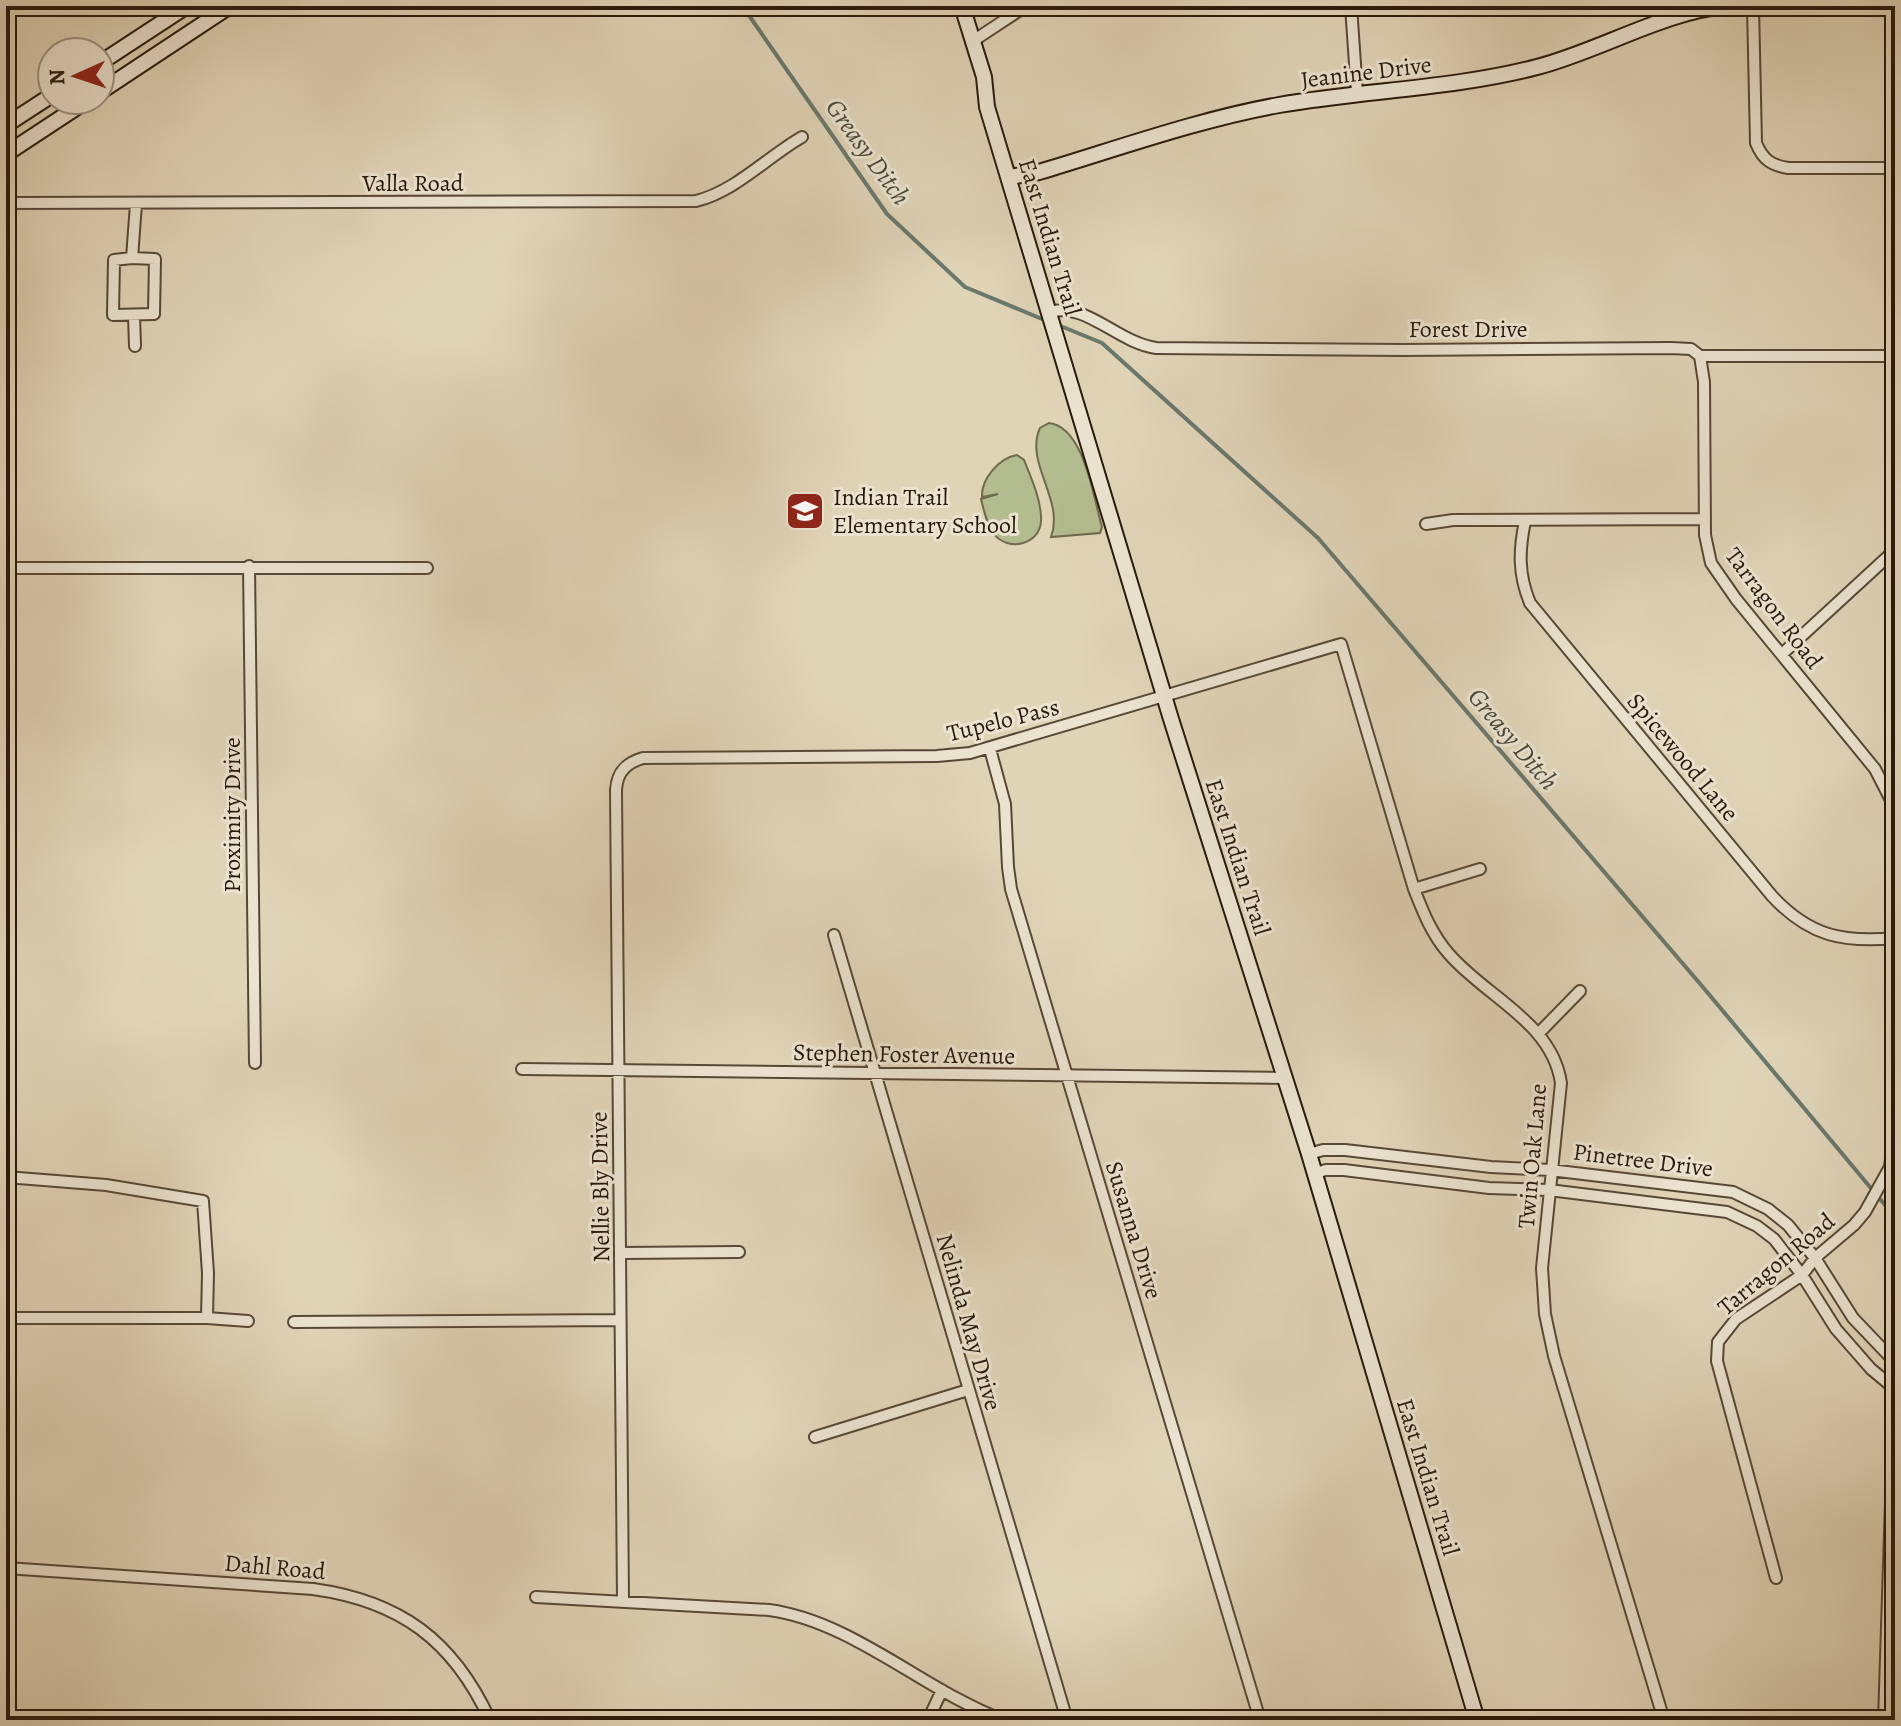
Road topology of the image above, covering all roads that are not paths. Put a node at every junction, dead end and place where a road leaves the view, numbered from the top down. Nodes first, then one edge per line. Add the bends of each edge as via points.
1 (187, 6) edge
2 (230, 6) edge
3 (962, 6) edge
4 (1026, 6) edge
5 (1351, 6) edge
6 (1727, 6) edge
7 (1753, 6) edge
8 (973, 41) junction
9 (116, 53) edge
10 (116, 81) edge
11 (1357, 93) junction
12 (36, 105) edge
13 (64, 116) edge
14 (6, 125) edge
15 (802, 137) dead end
16 (6, 154) edge
17 (1895, 168) edge
18 (1009, 177) junction
19 (6, 203) edge
20 (136, 204) junction
21 (132, 258) junction
22 (1049, 312) junction
23 (134, 316) junction
24 (135, 346) dead end
25 (1700, 356) junction
26 (1895, 356) edge
27 (1705, 519) junction
28 (1525, 521) junction
29 (1426, 524) dead end
30 (1895, 550) edge
31 (249, 566) junction
32 (6, 568) edge
33 (427, 568) dead end
34 (1341, 644) joint
35 (1782, 654) junction
36 (1165, 697) junction
37 (990, 749) junction
38 (620, 773) joint
39 (1891, 788) edge
40 (1895, 808) edge
41 (1480, 869) dead end
42 (1414, 889) junction
43 (834, 935) dead end
44 (1895, 938) edge
45 (1580, 991) dead end
46 (1538, 1034) junction
47 (255, 1063) dead end
48 (522, 1069) dead end
49 (618, 1071) junction
50 (874, 1074) junction
51 (1068, 1077) junction
52 (1285, 1078) junction
53 (1895, 1126) edge
54 (1309, 1154) junction
55 (1550, 1170) junction
56 (1315, 1173) junction
57 (6, 1177) edge
58 (1549, 1190) junction
59 (739, 1252) dead end
60 (621, 1253) junction
61 (1815, 1258) junction
62 (1802, 1275) junction
63 (6, 1318) edge
64 (207, 1318) junction
65 (620, 1320) junction
66 (248, 1321) dead end
67 (294, 1322) dead end
68 (1895, 1362) edge
69 (1894, 1385) edge
70 (968, 1390) junction
71 (815, 1437) dead end
72 (6, 1568) edge
73 (1776, 1578) dead end
74 (536, 1597) dead end
75 (623, 1601) junction
76 (942, 1690) junction
77 (489, 1718) edge
78 (928, 1720) edge
79 (1003, 1720) edge
80 (1067, 1720) edge
81 (1260, 1720) edge
82 (1477, 1720) edge
83 (1664, 1720) edge
84 (1884, 1720) edge

1 - 9 main road
2 - 10 main road
3 - 8 main road, East Indian Trail
4 - 8 street
5 - 11 street
6 - 11 main road, Jeanine Drive via 1668,20 1538,67
7 - 17 street via 1756,143 1763,158 1775,166
8 - 18 main road, East Indian Trail
11 - 18 main road, Jeanine Drive via 1234,115
12 - 14 main road
13 - 16 main road
15 - 20 street, Valla Road via 696,201
18 - 22 main road, East Indian Trail
19 - 20 street, Valla Road
20 - 21 street
21 - 23 street via 114,260 113,315
21 - 23 street via 155,259 154,314
22 - 25 street, Forest Drive via 1078,311 1132,343 1156,348 1671,348 1691,349
22 - 36 main road, East Indian Trail
23 - 24 street
25 - 26 street, Forest Drive
25 - 27 street, Tarragon Road
27 - 28 street
27 - 35 street, Tarragon Road via 1715,570
28 - 29 street
28 - 44 street, Spicewood Lane via 1519,564 1530,603 1772,896 1794,917 1829,935
30 - 35 street
31 - 32 street
31 - 33 street
31 - 47 street, Proximity Drive
34 - 36 street, Tupelo Pass
34 - 42 street, Twin Oak Lane
35 - 39 street, Tarragon Road
36 - 37 street, Tupelo Pass
36 - 52 main road, East Indian Trail
37 - 38 street, Tupelo Pass via 937,756 643,758
37 - 51 street, Susanna Drive via 1005,804 1011,889
38 - 49 street, Nellie Bly Drive
39 - 40 street, Tarragon Road
41 - 42 street
42 - 46 street, Twin Oak Lane via 1451,957
43 - 50 street, Nelinda May Drive
45 - 46 street
46 - 55 street, Twin Oak Lane via 1556,1060 1561,1083
48 - 49 street, Stephen Foster Avenue
49 - 50 street, Stephen Foster Avenue
49 - 60 street, Nellie Bly Drive
50 - 51 street, Stephen Foster Avenue
50 - 70 street, Nelinda May Drive
51 - 52 street, Stephen Foster Avenue
51 - 81 street, Susanna Drive
52 - 54 main road, East Indian Trail
53 - 61 street, Tarragon Road via 1893,1156 1865,1212
54 - 55 street, Pinetree Drive via 1345,1150
54 - 56 main road, East Indian Trail
55 - 58 street, Twin Oak Lane
55 - 61 street, Pinetree Drive via 1733,1192 1788,1225
56 - 58 street, Pinetree Drive via 1344,1170
56 - 82 main road, East Indian Trail
57 - 64 street via 106,1185 203,1201
58 - 62 street, Pinetree Drive via 1727,1212 1774,1239
58 - 83 street, Twin Oak Lane via 1542,1282 1554,1356
59 - 60 street
60 - 65 street, Nellie Bly Drive
61 - 62 street, Tarragon Road
61 - 68 street, Pinetree Drive via 1853,1318
62 - 69 street, Pinetree Drive via 1844,1339
62 - 73 street, Tarragon Road via 1736,1319 1718,1342 1717,1361
63 - 64 street
64 - 66 street
65 - 67 street
65 - 75 street, Nellie Bly Drive
69 - 84 street
70 - 71 street
70 - 80 street, Nelinda May Drive
72 - 77 street, Dahl Road via 313,1589 361,1598 405,1617 436,1641 462,1670
74 - 75 street
75 - 76 street via 795,1614
76 - 78 street
76 - 79 street

